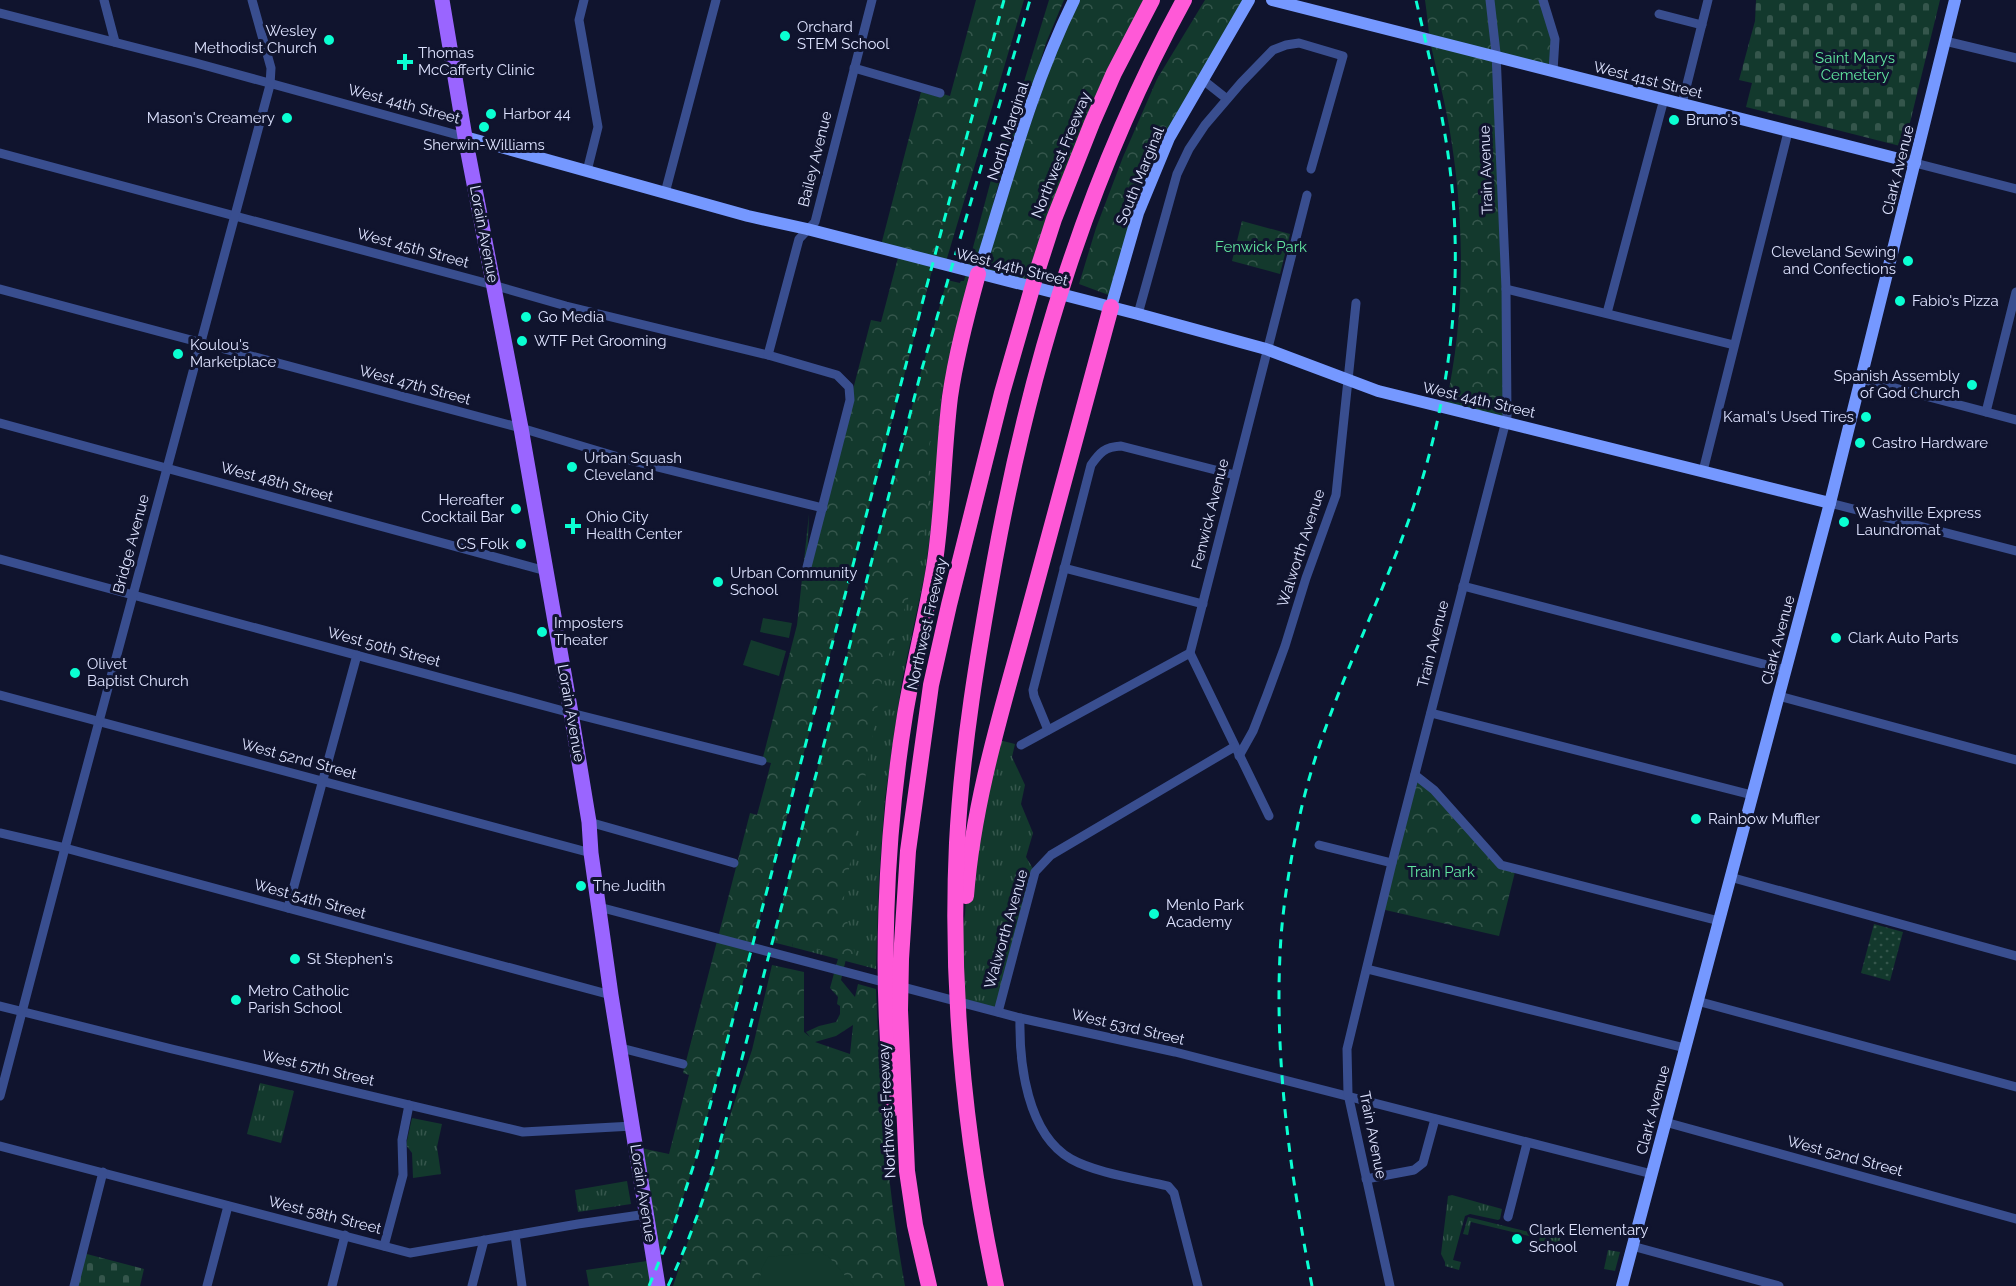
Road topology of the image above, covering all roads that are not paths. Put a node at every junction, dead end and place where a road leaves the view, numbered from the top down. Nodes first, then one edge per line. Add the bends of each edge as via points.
1 (104, 0) edge
2 (252, 0) edge
3 (442, 0) edge
4 (585, 0) edge
5 (716, 0) edge
6 (872, 0) edge
7 (1074, 0) edge
8 (1152, 0) edge
9 (1184, 0) edge
10 (1249, 0) edge
11 (1272, 0) edge
12 (1490, 0) edge
13 (1544, 0) edge
14 (1708, 0) edge
15 (1955, 0) edge
16 (0, 13) edge
17 (1659, 14) dead end
18 (1702, 25) junction
19 (1945, 41) junction
20 (115, 42) junction
21 (2016, 58) edge
22 (854, 68) junction
23 (1553, 71) junction
24 (1203, 80) junction
25 (270, 85) junction
26 (940, 93) dead end
27 (1227, 99) junction
28 (1664, 99) junction
29 (1682, 104) junction
30 (1788, 132) junction
31 (465, 137) junction
32 (0, 153) edge
33 (1915, 164) junction
34 (1311, 169) dead end
35 (587, 171) junction
36 (2016, 189) edge
37 (665, 193) junction
38 (1307, 195) dead end
39 (235, 217) junction
40 (807, 229) junction
41 (970, 271) junction
42 (493, 285) junction
43 (0, 289) edge
44 (1506, 289) junction
45 (2016, 292) edge
46 (1356, 303) dead end
47 (1111, 307) junction
48 (1607, 313) junction
49 (1138, 314) junction
50 (202, 343) junction
51 (1734, 345) junction
52 (1266, 349) junction
53 (768, 355) junction
54 (1861, 379) junction
55 (1986, 412) junction
56 (2016, 420) edge
57 (0, 423) edge
58 (521, 428) junction
59 (166, 468) junction
60 (1703, 471) junction
61 (1235, 475) junction
62 (1830, 503) junction
63 (822, 508) junction
64 (2016, 551) edge
65 (0, 559) edge
66 (1064, 568) junction
67 (546, 571) junction
68 (806, 571) dead end
69 (1463, 586) junction
70 (132, 595) junction
71 (1203, 604) junction
72 (1190, 653) junction
73 (357, 655) junction
74 (1786, 670) junction
75 (0, 695) edge
76 (1779, 696) junction
77 (571, 713) junction
78 (1431, 713) junction
79 (99, 721) junction
80 (1048, 730) junction
81 (1021, 745) dead end
82 (1237, 751) junction
83 (762, 760) dead end
84 (2016, 760) edge
85 (1415, 775) junction
86 (322, 781) junction
87 (1752, 795) junction
88 (1269, 816) dead end
89 (589, 822) junction
90 (0, 833) edge
91 (1319, 845) dead end
92 (64, 848) junction
93 (591, 853) junction
94 (734, 863) dead end
95 (1392, 863) junction
96 (1730, 878) junction
97 (599, 907) junction
98 (288, 908) junction
99 (1719, 921) junction
100 (2016, 956) edge
101 (894, 957) junction
102 (957, 963) junction
103 (1367, 969) junction
104 (611, 994) junction
105 (1697, 1000) junction
106 (0, 1006) edge
107 (22, 1012) junction
108 (998, 1012) junction
109 (1020, 1018) junction
110 (621, 1048) junction
111 (1685, 1048) junction
112 (682, 1064) dead end
113 (2016, 1087) edge
114 (0, 1096) edge
115 (409, 1105) junction
116 (1435, 1119) junction
117 (1665, 1122) junction
118 (633, 1126) junction
119 (1527, 1143) junction
120 (0, 1146) edge
121 (103, 1172) junction
122 (1652, 1174) junction
123 (1366, 1179) junction
124 (228, 1206) junction
125 (647, 1214) junction
126 (1508, 1217) dead end
127 (2016, 1219) edge
128 (345, 1235) junction
129 (515, 1235) junction
130 (484, 1240) junction
131 (384, 1246) junction
132 (1632, 1246) junction
133 (74, 1286) edge
134 (207, 1286) edge
135 (332, 1286) edge
136 (472, 1286) edge
137 (522, 1286) edge
138 (658, 1286) edge
139 (929, 1286) edge
140 (996, 1286) edge
141 (1198, 1286) edge
142 (1390, 1286) edge
143 (1622, 1286) edge
144 (1779, 1286) edge

1 - 20 street
2 - 25 street, Bridge Avenue via 271,68
3 - 31 main road, Lorain Avenue
4 - 35 street via 579,20 598,127
5 - 37 street
6 - 22 street, Bailey Avenue
7 - 41 street, North Marginal via 1059,30
8 - 101 highway, Northwest Freeway via 1114,73 1070,176 1002,393 930,685
9 - 102 highway via 1134,97 1082,225 1021,433 984,621 967,739 957,844
10 - 24 street, South Marginal
11 - 23 street, West 41st Street
12 - 44 street, Train Avenue via 1496,53
13 - 23 street via 1555,39
14 - 18 street
15 - 19 street, Clark Avenue
16 - 20 street, West 44th Street
17 - 18 street
18 - 29 street
19 - 21 street
19 - 33 street, Clark Avenue
20 - 25 street, West 44th Street
22 - 26 street
22 - 40 street, Bailey Avenue via 815,222
23 - 28 street, West 41st Street
24 - 27 street
24 - 47 street, South Marginal via 1169,138 1138,213
25 - 31 street, West 44th Street
25 - 39 street, Bridge Avenue
27 - 34 street via 1273,50 1286,45 1311,45 1343,56
27 - 49 street via 1205,125 1177,174
28 - 29 street, West 41st Street
28 - 48 street
29 - 30 street, West 41st Street
30 - 33 street, West 41st Street
30 - 51 street
31 - 35 street, West 44th Street
31 - 42 main road, Lorain Avenue
32 - 39 street, West 45th Street
33 - 36 street, West 41st Street
33 - 54 street, Clark Avenue
35 - 37 street, West 44th Street
37 - 40 street, West 44th Street
38 - 52 street, Fenwick Avenue
39 - 42 street, West 45th Street
39 - 50 street, Bridge Avenue
40 - 41 street, West 44th Street
40 - 53 street, Bailey Avenue via 799,239
41 - 47 street, West 44th Street
41 - 101 highway via 951,396 934,570 905,717 893,823
42 - 53 street, West 45th Street
42 - 58 main road, Lorain Avenue
43 - 50 street, West 47th Street
44 - 48 street
44 - 69 street, Train Avenue via 1507,417
45 - 55 street
46 - 82 street, Walworth Avenue via 1336,495 1267,695 1253,731
47 - 49 street, West 44th Street
47 - 102 highway via 977,811
48 - 51 street
49 - 52 street, West 44th Street
50 - 58 street, West 47th Street
50 - 59 street, Bridge Avenue
51 - 60 street
52 - 60 street, West 44th Street via 1388,394
52 - 61 street, Fenwick Avenue
53 - 63 street, West 45th Street via 837,375 849,387 850,400
54 - 55 street
54 - 62 street, Clark Avenue
55 - 56 street
57 - 59 street, West 48th Street
58 - 63 street, West 47th Street via 625,459
58 - 67 main road, Lorain Avenue
59 - 67 street, West 48th Street
59 - 70 street, Bridge Avenue
60 - 62 street, West 44th Street
61 - 66 street via 1121,446 1107,448 1091,465
61 - 71 street, Fenwick Avenue
62 - 64 street, West 44th Street
62 - 74 street, Clark Avenue
63 - 68 street
65 - 70 street, West 50th Street
66 - 71 street
66 - 80 street via 1034,690
67 - 77 main road, Lorain Avenue
69 - 74 street
69 - 78 street, Train Avenue
70 - 73 street, West 50th Street
70 - 79 street, Bridge Avenue
71 - 72 street, Fenwick Avenue
72 - 80 street
72 - 82 street
73 - 77 street, West 50th Street
73 - 86 street
74 - 76 street, Clark Avenue
75 - 79 street, West 52nd Street
76 - 84 street
76 - 87 street, Clark Avenue
77 - 83 street, West 50th Street
77 - 89 main road, Lorain Avenue
78 - 85 street, Train Avenue
78 - 87 street
79 - 86 street, West 52nd Street
79 - 92 street, Bridge Avenue
80 - 81 street
82 - 88 street
82 - 108 street, Walworth Avenue via 1043,863 1035,872
85 - 95 street, Train Avenue
85 - 99 street via 1434,790 1501,865
86 - 93 street, West 52nd Street
86 - 98 street
87 - 96 street, Clark Avenue
89 - 93 main road, Lorain Avenue
89 - 94 street
90 - 92 street, West 54th Street
91 - 95 street
92 - 98 street, West 54th Street
92 - 107 street, Bridge Avenue
93 - 97 main road, Lorain Avenue
95 - 103 street, Train Avenue
96 - 99 street, Clark Avenue
96 - 100 street
97 - 104 main road, Lorain Avenue
97 - 108 street, West 53rd Street
98 - 104 street, West 54th Street
99 - 105 street, Clark Avenue
101 - 139 highway, Northwest Freeway via 893,1008 907,1171
102 - 140 highway via 968,1128
103 - 111 street
103 - 123 street, Train Avenue via 1347,1049 1348,1094
104 - 110 main road, Lorain Avenue
105 - 111 street, Clark Avenue
105 - 113 street
106 - 107 street, West 57th Street
107 - 114 street, Bridge Avenue
107 - 115 street, West 57th Street
108 - 109 street, West 53rd Street
109 - 116 street, West 53rd Street via 1175,1052
109 - 141 street via 1019,1045 1040,1128 1072,1160 1168,1186 1174,1193
110 - 112 street
110 - 118 main road, Lorain Avenue
111 - 117 street, Clark Avenue
115 - 118 street, West 57th Street via 523,1132
115 - 131 street via 402,1140 402,1175
116 - 119 street, West 53rd Street
116 - 123 street via 1423,1163 1414,1170
117 - 122 street, Clark Avenue
117 - 127 street, West 52nd Street
118 - 125 main road, Lorain Avenue
119 - 122 street, West 53rd Street
119 - 126 street
120 - 121 street, West 58th Street
121 - 124 street, West 58th Street
121 - 133 street
122 - 132 street, Clark Avenue
123 - 142 street, Train Avenue
124 - 128 street, West 58th Street
124 - 134 street
125 - 129 street, West 58th Street
125 - 138 main road, Lorain Avenue
128 - 131 street, West 58th Street
128 - 135 street
129 - 130 street, West 58th Street
129 - 137 street
130 - 131 street, West 58th Street via 410,1253
130 - 136 street
132 - 143 street, Clark Avenue
132 - 144 street

